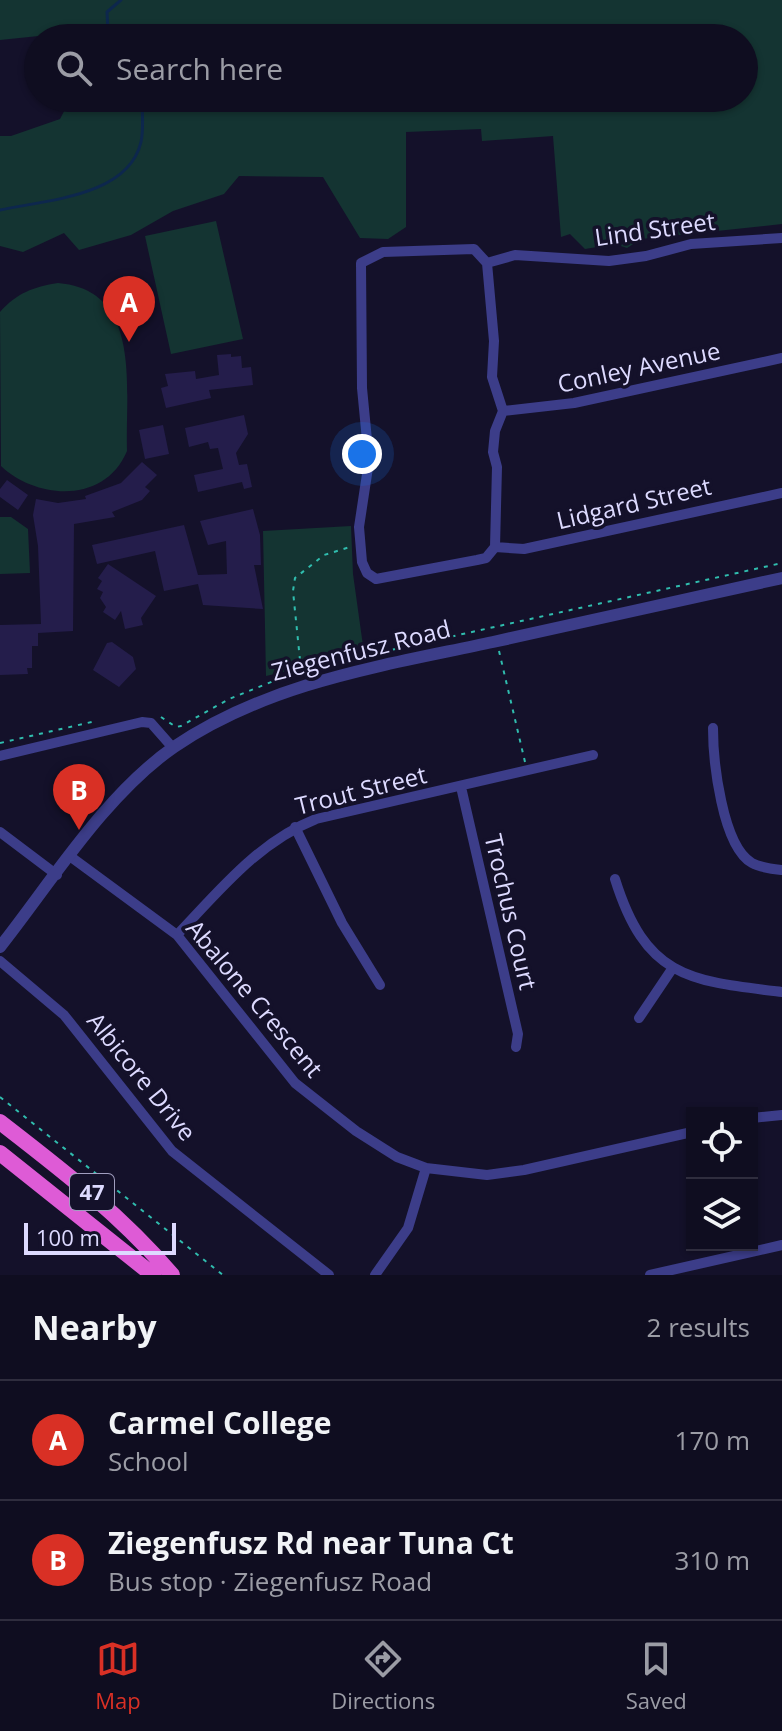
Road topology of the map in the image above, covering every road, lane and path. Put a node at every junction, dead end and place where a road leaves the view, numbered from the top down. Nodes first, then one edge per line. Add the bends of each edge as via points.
1 (782, 238) edge
2 (487, 263) junction
3 (782, 358) edge
4 (503, 411) junction
5 (782, 493) edge
6 (359, 545) junction
7 (495, 547) junction
8 (782, 578) edge
9 (497, 641) junction
10 (301, 670) dead end
11 (713, 728) dead end
12 (173, 748) junction
13 (593, 755) dead end
14 (0, 756) edge
15 (527, 771) junction
16 (461, 787) junction
17 (295, 827) junction
18 (0, 832) edge
19 (71, 857) junction
20 (782, 870) edge
21 (57, 875) junction
22 (615, 879) dead end
23 (177, 935) junction
24 (0, 947) edge
25 (0, 961) edge
26 (672, 969) junction
27 (380, 985) dead end
28 (782, 992) edge
29 (639, 1018) dead end
30 (516, 1047) dead end
31 (0, 1097) edge
32 (782, 1115) edge
33 (758, 1117) edge
34 (0, 1122) edge
35 (686, 1133) edge
36 (0, 1153) edge
37 (426, 1168) junction
38 (782, 1245) edge
39 (153, 1275) edge
40 (172, 1275) edge
41 (223, 1275) edge
42 (329, 1275) edge
43 (375, 1275) edge
44 (650, 1275) edge

1 - 2 street, Lind Street via 703,242 609,261 515,255
2 - 4 street via 492,377
2 - 6 street via 474,249 383,252 361,263 362,388 369,461
3 - 4 street, Conley Avenue via 574,403
4 - 7 street via 493,452
5 - 7 street, Lidgard Street via 524,549
6 - 7 street via 367,573 376,579 477,560
6 - 10 path via 324,555 295,578
8 - 9 street, Ziegenfusz Road
9 - 12 street, Ziegenfusz Road via 295,687 245,705
9 - 15 path
11 - 20 street via 730,834 751,863
12 - 14 street via 151,723 142,722
12 - 19 street, Ziegenfusz Road via 116,798
13 - 15 street, Trout Street
15 - 16 street, Trout Street
16 - 17 street, Trout Street
16 - 30 street, Trochus Court via 518,1034
17 - 23 street, Trout Street via 250,859
17 - 27 street via 342,923
18 - 21 street
19 - 21 street, Ziegenfusz Road
19 - 23 street, Abalone Crescent
21 - 24 street, Ziegenfusz Road
22 - 26 street via 626,917
23 - 37 street, Abalone Crescent via 295,1083 356,1131
25 - 42 street, Albicore Drive via 64,1015 172,1151
26 - 28 street via 712,984
26 - 29 street
31 - 41 path
32 - 33 street
34 - 40 highway, 47 via 94,1194
35 - 37 street, Abalone Crescent via 487,1175
36 - 39 highway, 47
37 - 43 street via 408,1228
38 - 44 street

